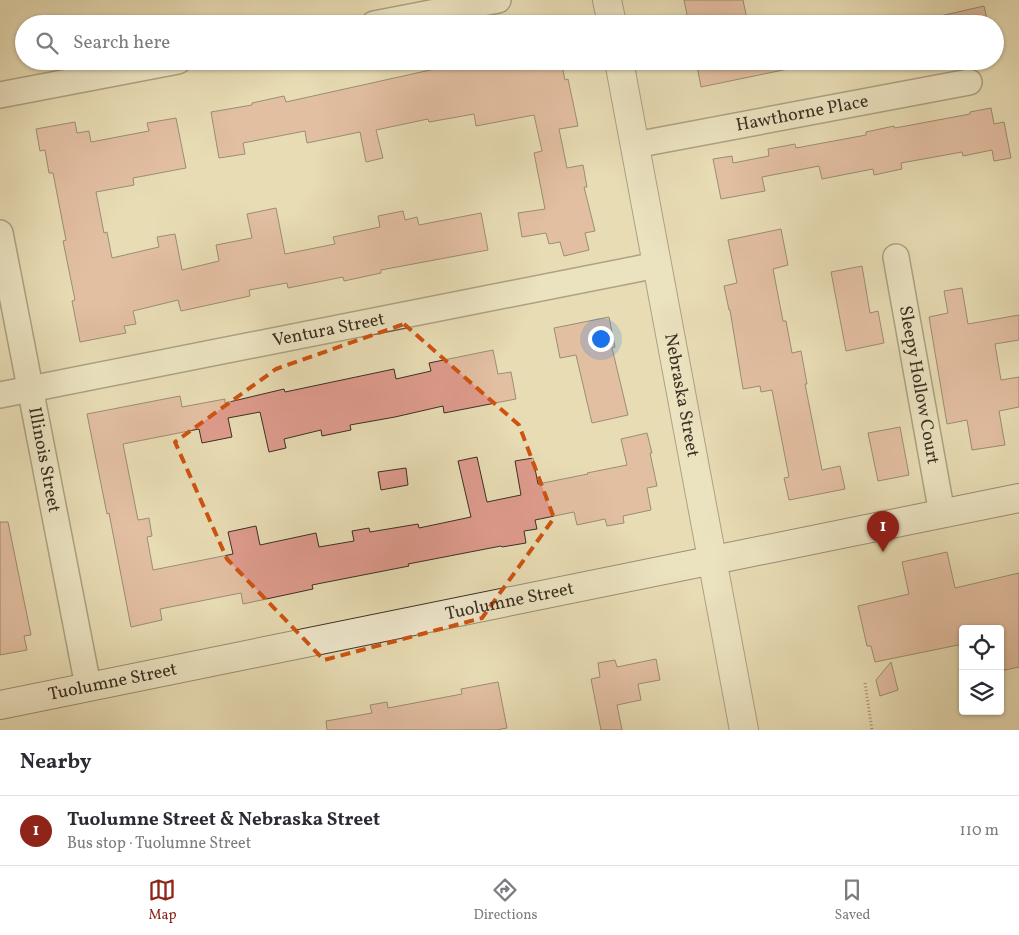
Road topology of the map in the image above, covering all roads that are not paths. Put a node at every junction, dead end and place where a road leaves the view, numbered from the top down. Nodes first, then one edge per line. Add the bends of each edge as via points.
1 (498, 0) edge
2 (607, 0) edge
3 (420, 15) edge
4 (610, 15) edge
5 (131, 70) edge
6 (621, 70) edge
7 (969, 82) dead end
8 (0, 95) edge
9 (635, 145) junction
10 (0, 233) edge
11 (896, 257) dead end
12 (658, 265) junction
13 (30, 389) junction
14 (0, 395) edge
15 (1019, 498) edge
16 (942, 514) junction
17 (712, 560) junction
18 (88, 686) junction
19 (0, 705) edge
20 (744, 730) edge

1 - 3 street
2 - 4 main road
5 - 8 street
6 - 9 main road, Nebraska Street
7 - 9 street, Hawthorne Place
9 - 12 main road, Nebraska Street
10 - 13 street, Illinois Street
11 - 16 street, Sleepy Hollow Court
12 - 13 street, Ventura Street
12 - 17 main road, Nebraska Street
13 - 14 street, Ventura Street
13 - 18 street, Illinois Street
15 - 16 main road, Tuolumne Street
16 - 17 main road, Tuolumne Street
17 - 18 main road, Tuolumne Street
17 - 20 main road, Nebraska Street
18 - 19 main road, Tuolumne Street

